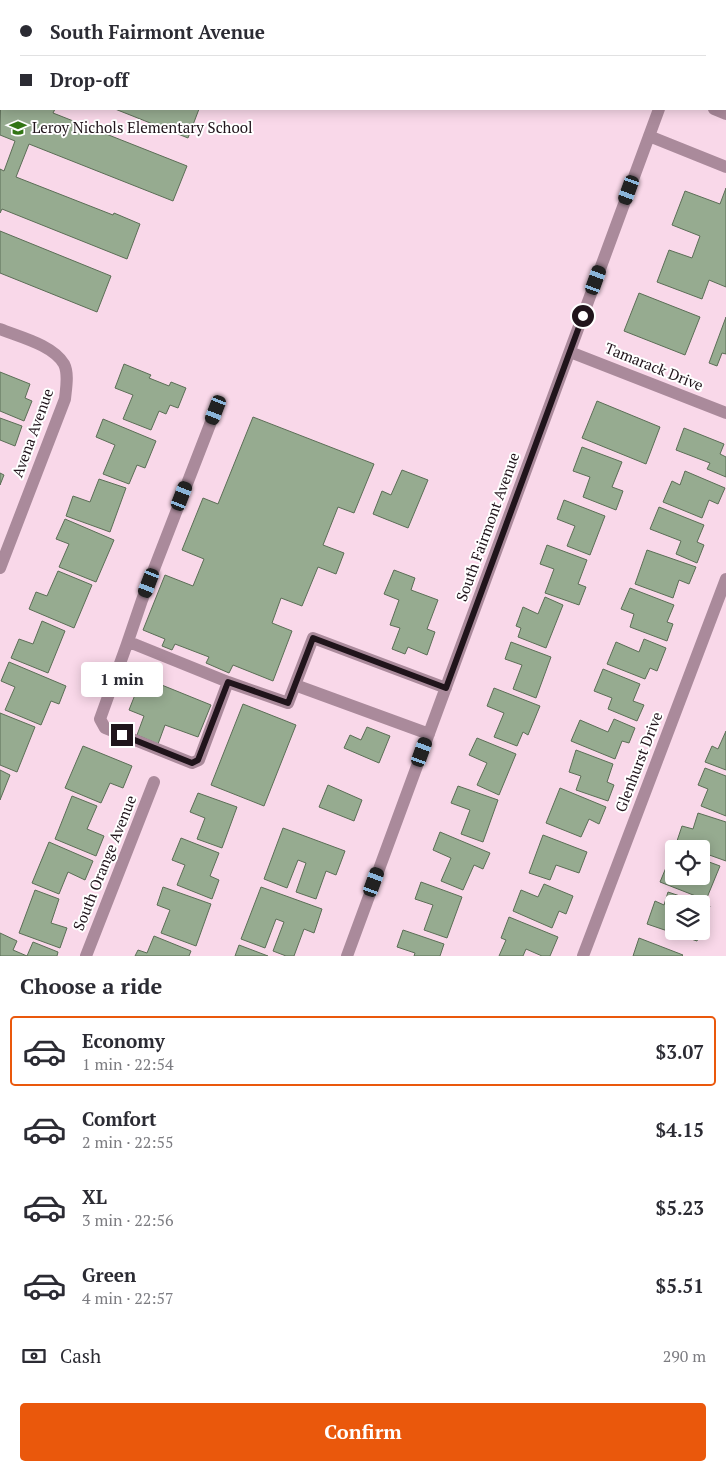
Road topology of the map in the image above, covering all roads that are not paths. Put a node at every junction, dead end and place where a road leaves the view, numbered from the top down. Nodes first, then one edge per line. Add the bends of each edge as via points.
1 (659, 110) edge
2 (649, 136) junction
3 (726, 167) edge
4 (0, 329) edge
5 (570, 352) junction
6 (216, 410) dead end
7 (726, 413) edge
8 (0, 568) edge
9 (726, 579) edge
10 (127, 644) junction
11 (228, 682) junction
12 (295, 686) junction
13 (446, 688) junction
14 (429, 734) junction
15 (154, 782) dead end
16 (86, 956) edge
17 (347, 956) edge
18 (583, 956) edge

1 - 2 street, South Fairmont Avenue
2 - 3 street
2 - 5 street, South Fairmont Avenue
4 - 8 street, Avena Avenue via 47,348 64,365 67,381 65,399
5 - 7 street, Tamarack Drive
5 - 13 street, South Fairmont Avenue
6 - 10 street
9 - 18 street, Glenhurst Drive
10 - 11 street
10 - 11 street via 100,719 104,728 192,763 198,760
11 - 12 street via 288,703
12 - 13 street via 313,638
12 - 14 street
13 - 14 street, South Fairmont Avenue
14 - 17 street, South Fairmont Avenue
15 - 16 street, South Orange Avenue

